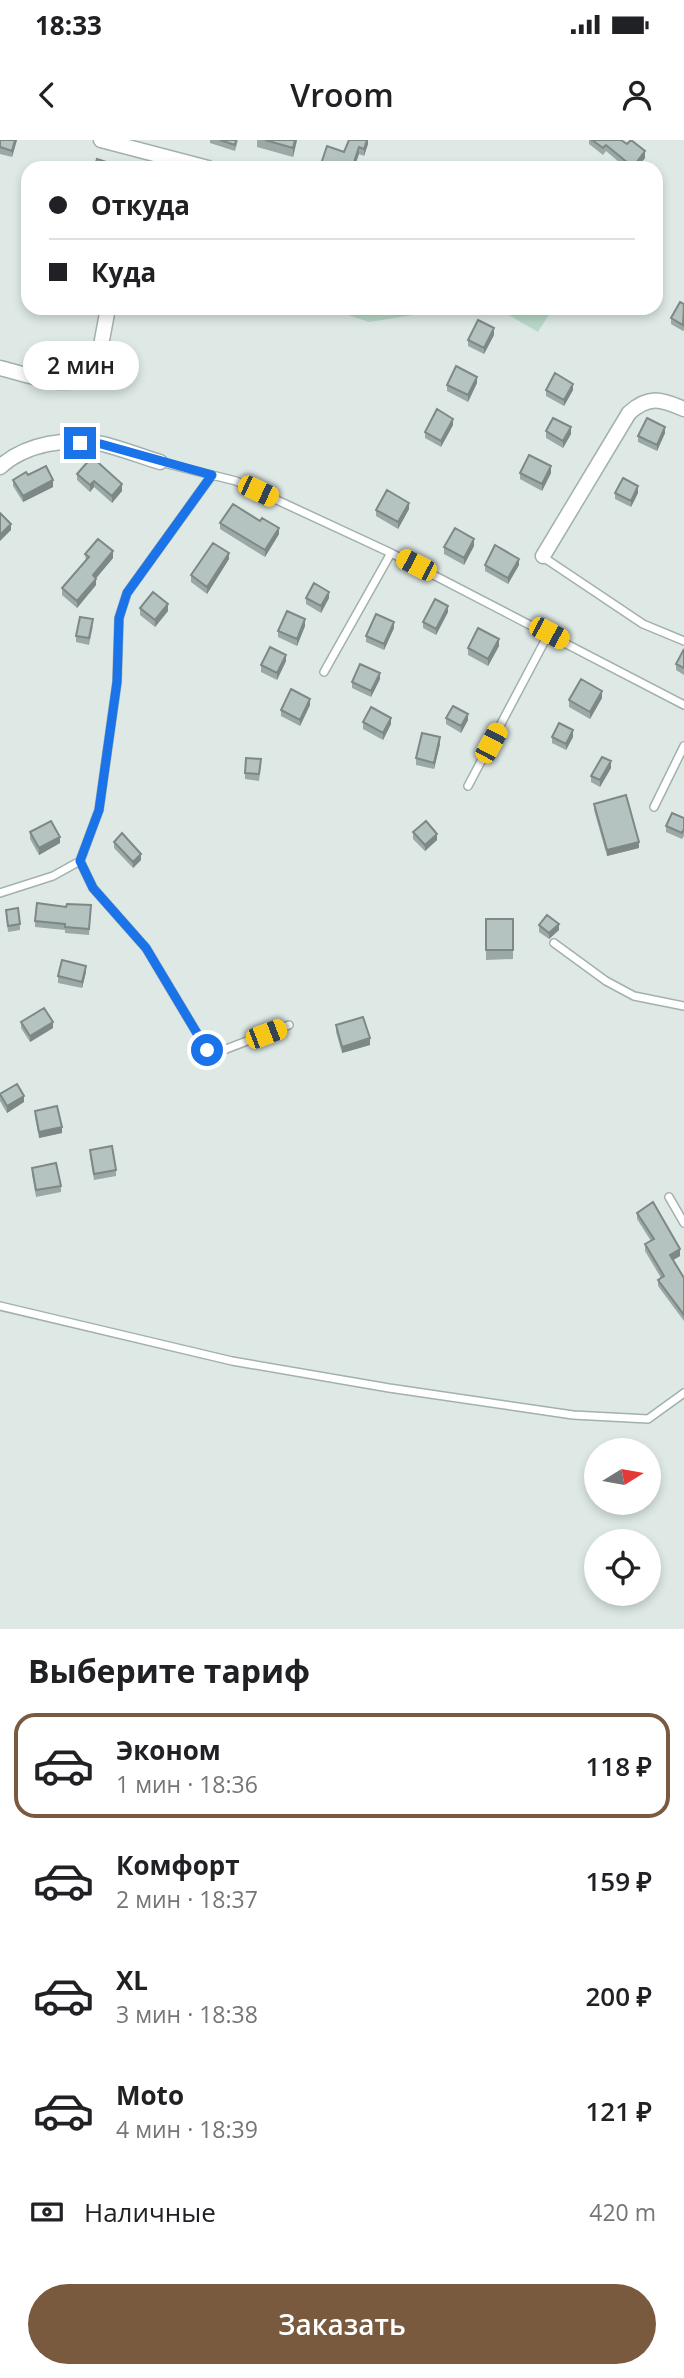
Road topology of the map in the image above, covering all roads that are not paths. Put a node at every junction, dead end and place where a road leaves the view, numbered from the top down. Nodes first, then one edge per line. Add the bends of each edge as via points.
1 (101, 140) edge
2 (143, 152) junction
3 (142, 161) edge
4 (180, 161) edge
5 (107, 315) edge
6 (0, 368) edge
7 (684, 410) edge
8 (160, 462) joint
9 (0, 467) edge
10 (212, 475) junction
11 (391, 552) junction
12 (542, 556) joint
13 (549, 633) junction
14 (684, 641) edge
15 (324, 672) dead end
16 (684, 705) edge
17 (684, 746) edge
18 (468, 786) dead end
19 (653, 807) dead end
20 (80, 861) junction
21 (0, 893) edge
22 (554, 943) dead end
23 (684, 1006) edge
24 (289, 1025) dead end
25 (668, 1197) dead end
26 (684, 1223) edge
27 (0, 1306) edge
28 (684, 1393) edge

1 - 2 street
2 - 3 street
2 - 4 street
5 - 6 street via 96,372 88,378 57,382
7 - 12 street via 655,400 640,403 629,413
8 - 9 street via 101,444 58,443 29,449
8 - 10 lane
10 - 11 lane via 236,481
10 - 20 lane via 127,593 119,618 117,682 99,810
11 - 13 lane
11 - 15 lane
12 - 14 lane via 643,624
13 - 16 lane
13 - 18 lane
17 - 19 lane
20 - 21 lane via 53,876
20 - 24 lane via 93,888 146,948 207,1050 221,1051
22 - 23 lane via 634,996
25 - 26 lane
27 - 28 lane via 232,1361 573,1415 648,1419

